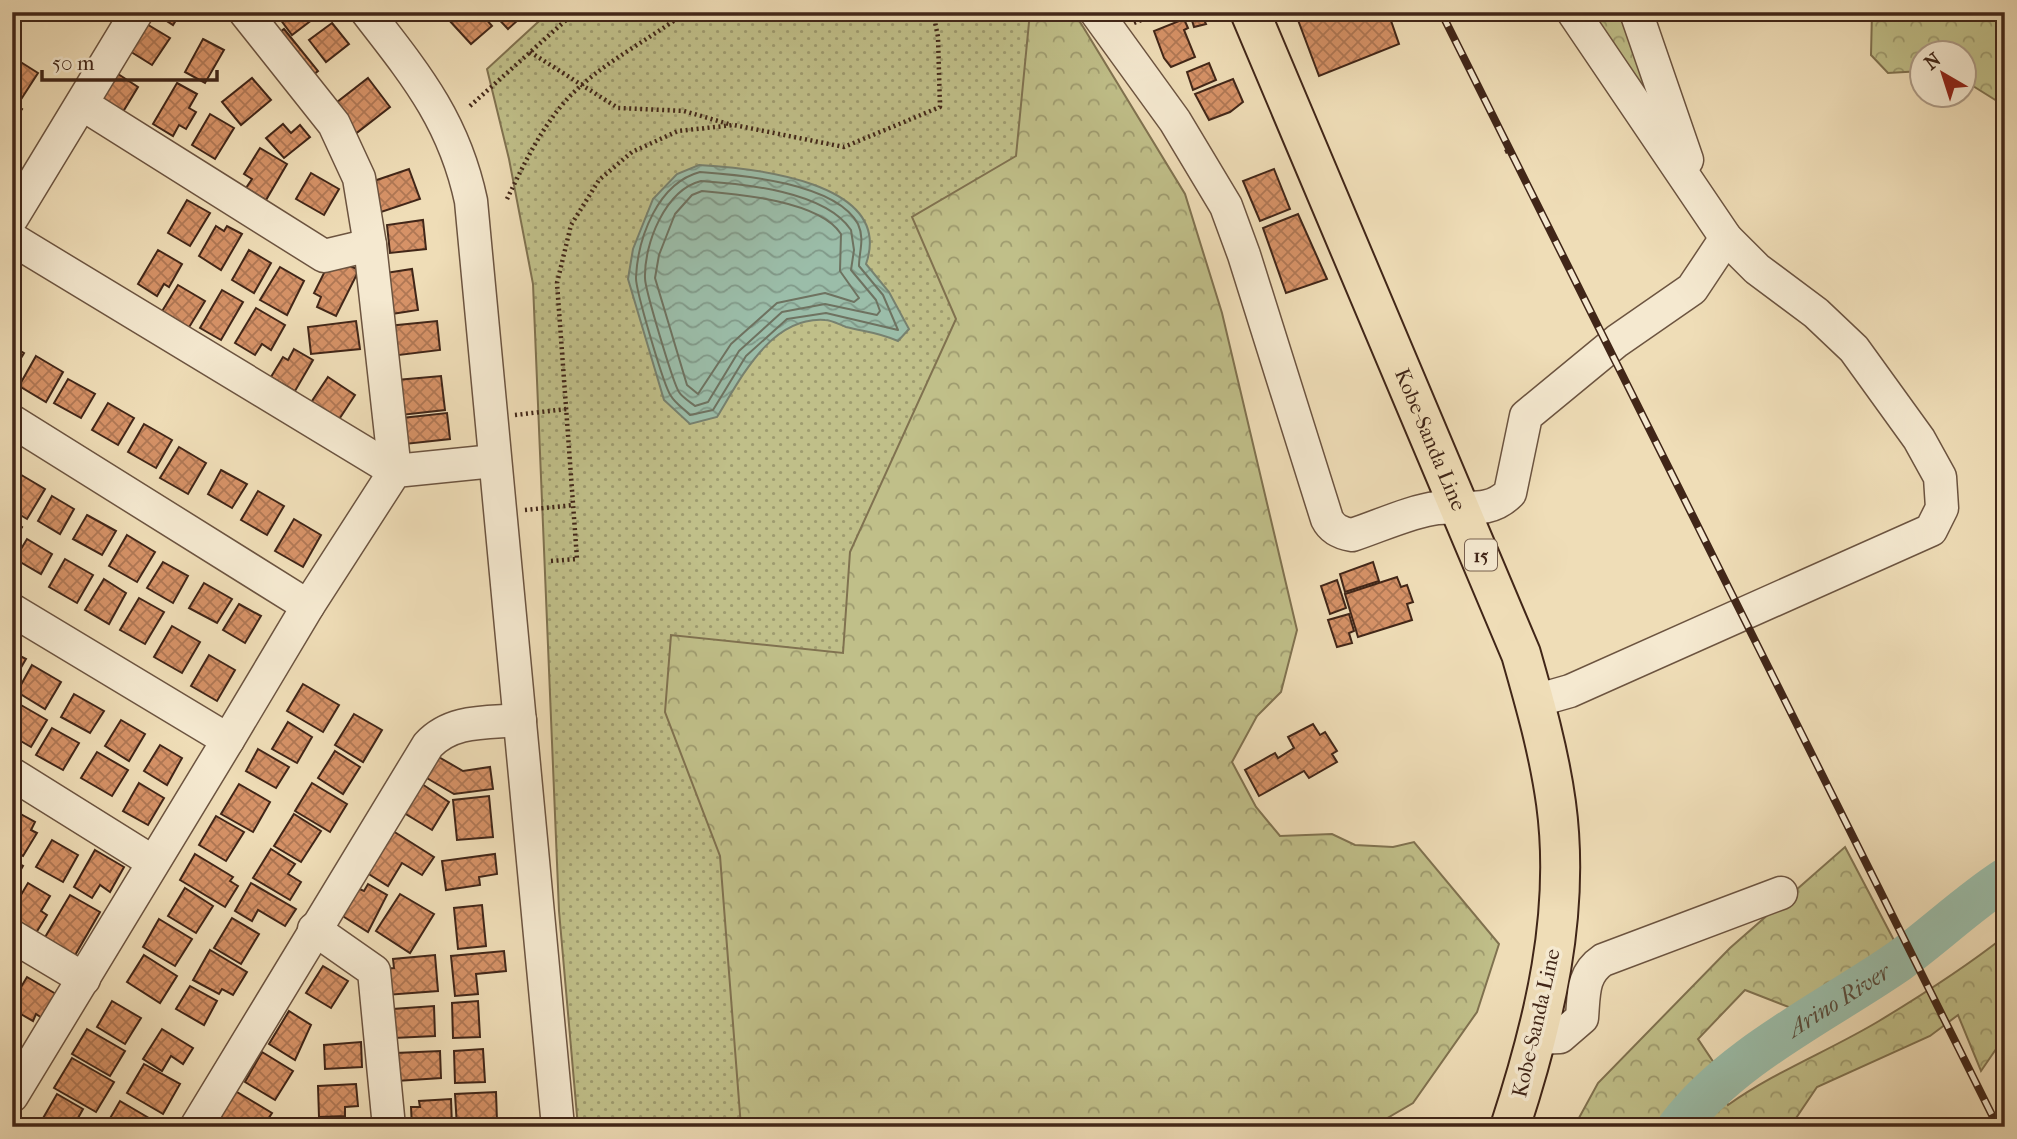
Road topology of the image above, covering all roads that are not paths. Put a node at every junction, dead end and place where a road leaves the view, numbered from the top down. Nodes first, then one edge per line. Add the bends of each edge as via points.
1 (137, 12) edge
2 (244, 12) edge
3 (367, 12) edge
4 (1096, 12) edge
5 (1250, 12) edge
6 (1573, 12) edge
7 (1636, 12) edge
8 (82, 104) junction
9 (1700, 201) junction
10 (12, 218) edge
11 (1726, 239) junction
12 (12, 240) edge
13 (370, 245) junction
14 (12, 421) edge
15 (494, 461) junction
16 (395, 471) junction
17 (1463, 509) junction
18 (308, 606) junction
19 (12, 610) edge
20 (1535, 701) junction
21 (520, 720) junction
22 (228, 740) junction
23 (12, 775) edge
24 (153, 862) junction
25 (1781, 892) dead end
26 (314, 929) junction
27 (12, 936) edge
28 (84, 979) junction
29 (1537, 1038) junction
30 (12, 1096) edge
31 (196, 1127) edge
32 (389, 1127) edge
33 (558, 1127) edge
34 (1510, 1127) edge

1 - 8 street
2 - 13 street via 334,124 359,178
3 - 15 street via 435,102 463,164 472,213
4 - 17 street via 1175,121 1226,206 1330,526 1352,535 1436,508
5 - 17 main road, Kobe-Sanda Line / 15
6 - 9 street
7 - 9 street
8 - 10 street
8 - 13 street via 324,256
9 - 11 street
11 - 17 street via 1692,289 1617,341 1526,416 1510,493 1491,507
11 - 20 street via 1854,349 1919,439 1940,477 1942,508 1931,530 1594,681
12 - 16 street
13 - 16 street
14 - 18 street
15 - 16 street
15 - 21 street
16 - 18 street
17 - 20 main road, Kobe-Sanda Line / 15
18 - 22 street
19 - 22 street
20 - 29 main road, Kobe-Sanda Line / 15 via 1548,751 1559,855 1550,981
21 - 26 street via 462,724 437,735
21 - 33 street
22 - 24 street
23 - 24 street
24 - 28 street
25 - 29 street via 1602,960 1590,968 1586,979 1582,1018 1560,1037
26 - 31 street
26 - 32 street via 374,971
27 - 28 street
28 - 30 street
29 - 34 main road, Kobe-Sanda Line / 15

